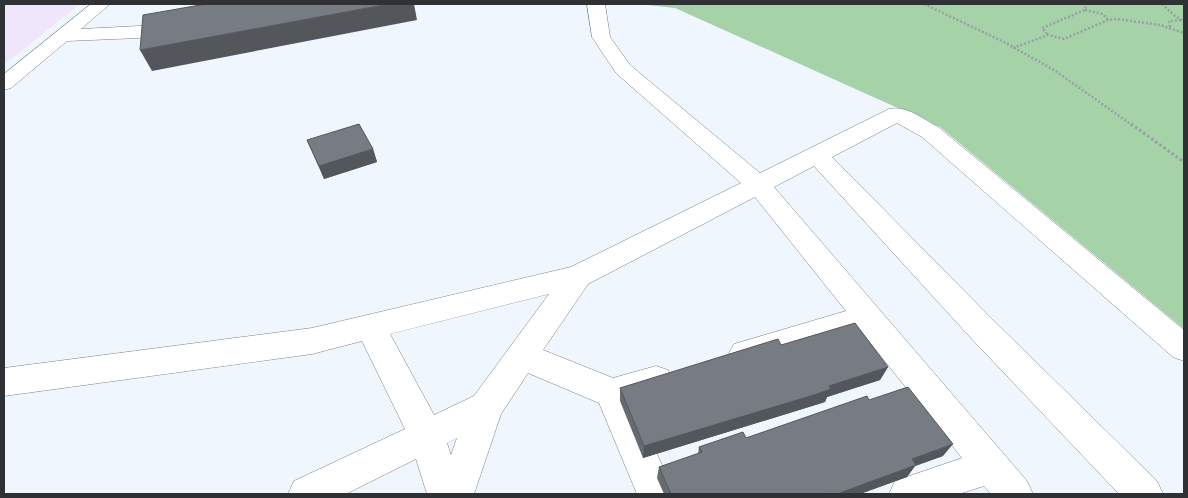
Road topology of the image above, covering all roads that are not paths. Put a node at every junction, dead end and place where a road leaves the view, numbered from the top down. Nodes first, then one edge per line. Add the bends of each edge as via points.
1 (101, 4) edge
2 (596, 4) edge
3 (197, 22) edge
4 (62, 36) junction
5 (4, 84) edge
6 (817, 155) junction
7 (759, 185) junction
8 (578, 276) junction
9 (868, 317) junction
10 (370, 327) junction
11 (1184, 348) edge
12 (523, 356) junction
13 (4, 382) edge
14 (612, 393) junction
15 (486, 407) junction
16 (427, 436) junction
17 (990, 466) junction
18 (307, 494) edge
19 (446, 494) edge
20 (455, 494) edge
21 (656, 494) edge
22 (908, 494) edge
23 (1014, 494) edge
24 (1144, 494) edge

1 - 4 street
2 - 7 street via 601,37 623,69
3 - 4 street via 139,32
4 - 5 street
6 - 7 street
6 - 11 street via 897,114 930,132
6 - 24 street
7 - 8 street
7 - 9 street
8 - 10 street
8 - 12 street
9 - 14 street
9 - 17 street
10 - 13 street via 312,340
10 - 16 street
12 - 14 street
12 - 15 street
14 - 21 street
15 - 16 street
15 - 20 street
16 - 18 street
16 - 19 street
17 - 22 street
17 - 23 street

